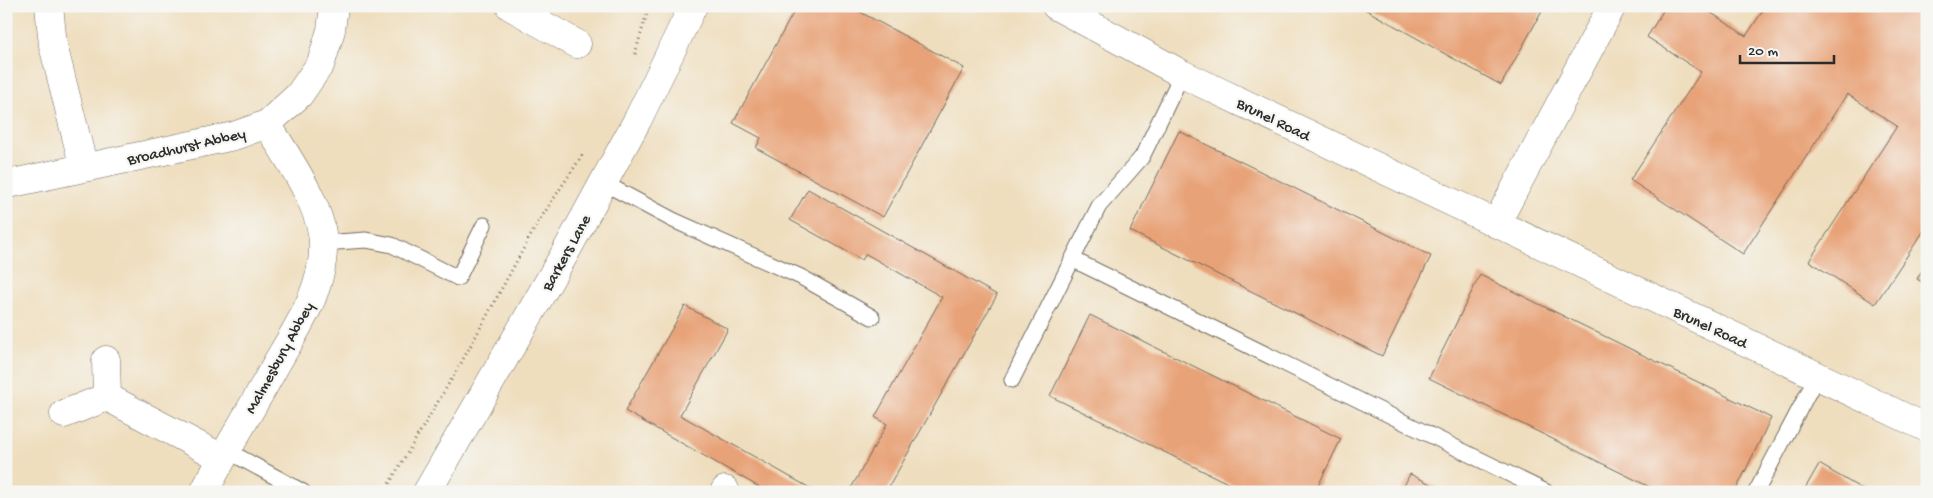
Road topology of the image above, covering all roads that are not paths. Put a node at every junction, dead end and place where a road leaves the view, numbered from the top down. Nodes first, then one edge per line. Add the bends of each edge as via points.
1 (49, 6) edge
2 (334, 6) edge
3 (510, 6) edge
4 (693, 6) edge
5 (1056, 6) edge
6 (1612, 6) edge
7 (577, 44) dead end
8 (1182, 74) junction
9 (267, 124) junction
10 (84, 168) junction
11 (604, 183) junction
12 (8, 184) dead end
13 (1496, 224) junction
14 (484, 225) dead end
15 (324, 243) junction
16 (1072, 259) junction
17 (872, 317) dead end
18 (106, 360) dead end
19 (1817, 376) junction
20 (1012, 380) dead end
21 (107, 397) junction
22 (64, 414) dead end
23 (1927, 428) edge
24 (224, 454) junction
25 (204, 492) edge
26 (303, 492) edge
27 (427, 492) edge
28 (1546, 492) edge
29 (1756, 492) edge

1 - 10 street via 53,45
2 - 9 street, Broadhurst Abbey via 321,63 299,95
3 - 7 street
4 - 11 street, Barkers Lane
5 - 8 street, Brunel Road
6 - 13 street
8 - 13 street, Brunel Road
8 - 16 lane via 1142,156 1099,206
9 - 10 street, Broadhurst Abbey via 234,136
9 - 15 street, Malmesbury Abbey via 305,188
10 - 12 street, Broadhurst Abbey
11 - 17 lane via 673,220 801,278
11 - 27 street, Barkers Lane
13 - 19 street, Brunel Road
14 - 15 lane via 458,278 392,245 366,240
15 - 24 street, Malmesbury Abbey via 320,271 307,309
16 - 20 lane
16 - 28 lane
18 - 21 street
19 - 23 street, Brunel Road
19 - 29 lane
21 - 22 street
21 - 24 street
24 - 25 street, Malmesbury Abbey
24 - 26 lane

